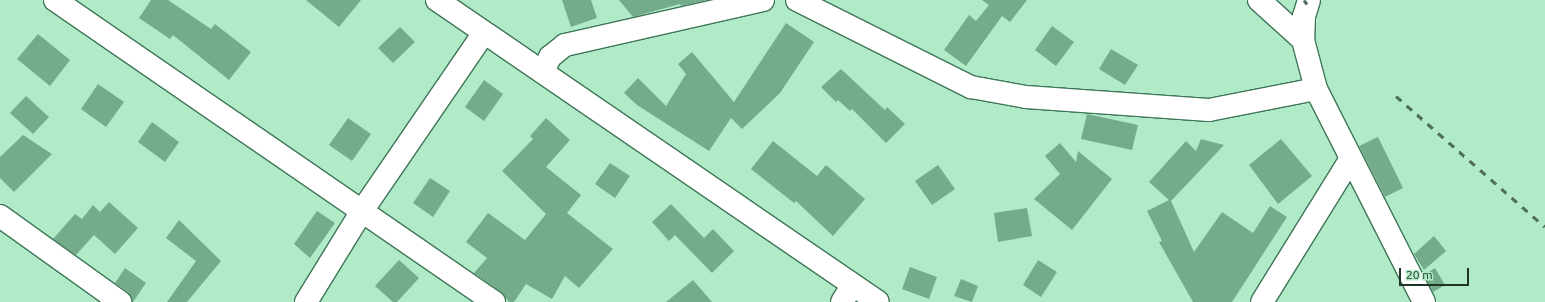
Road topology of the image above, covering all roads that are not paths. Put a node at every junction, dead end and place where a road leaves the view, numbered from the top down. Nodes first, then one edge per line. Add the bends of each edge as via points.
1 (55, 0) edge
2 (437, 0) edge
3 (763, 0) edge
4 (797, 0) edge
5 (1259, 0) edge
6 (1309, 0) edge
7 (484, 33) junction
8 (1303, 40) junction
9 (543, 72) junction
10 (1316, 89) junction
11 (1350, 160) junction
12 (362, 211) junction
13 (0, 216) edge
14 (847, 294) edge
15 (120, 302) edge
16 (306, 302) edge
17 (494, 302) edge
18 (878, 302) edge
19 (1262, 302) edge
20 (1424, 302) edge

1 - 12 street
2 - 7 street
3 - 9 street via 566,45 550,57
4 - 10 street via 971,87 1026,97 1209,110
5 - 8 street
6 - 8 street via 1304,16
7 - 9 street
7 - 12 street
8 - 10 street
9 - 14 street
10 - 11 street
11 - 19 street
11 - 20 street
12 - 16 street
12 - 17 street
13 - 15 street
14 - 18 street

